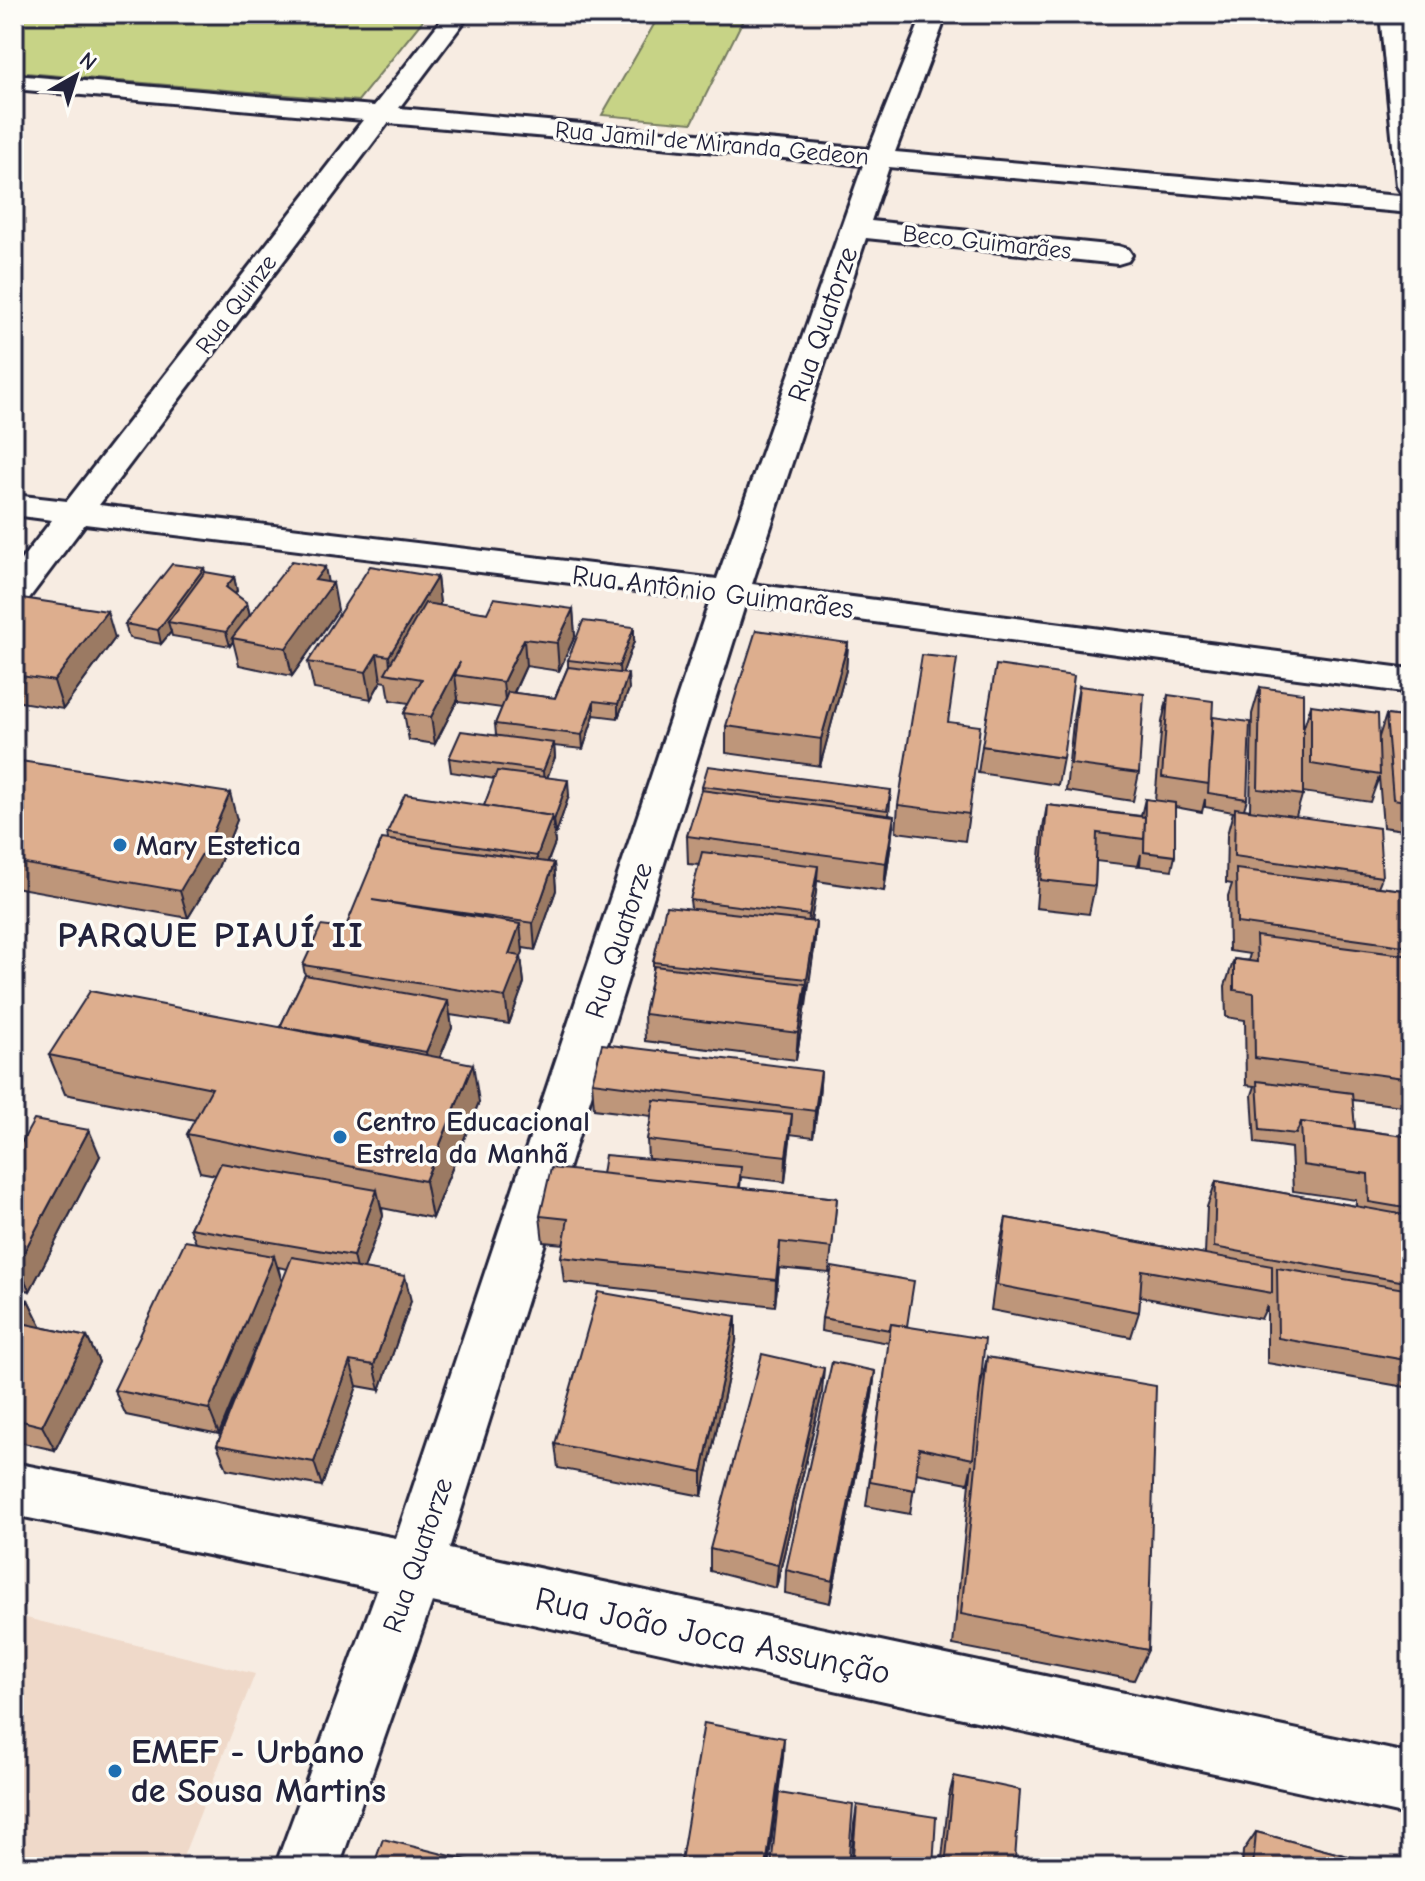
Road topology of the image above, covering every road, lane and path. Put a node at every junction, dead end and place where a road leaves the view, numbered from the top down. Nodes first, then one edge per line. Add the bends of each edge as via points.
1 (458, 14) edge
2 (935, 14) edge
3 (1392, 14) edge
4 (14, 82) edge
5 (380, 114) junction
6 (879, 158) junction
7 (1411, 186) edge
8 (1411, 205) edge
9 (855, 228) junction
10 (1118, 255) dead end
11 (14, 505) edge
12 (77, 513) junction
13 (731, 592) junction
14 (14, 593) edge
15 (1411, 681) edge
16 (14, 1489) edge
17 (414, 1570) junction
18 (1411, 1785) edge
19 (307, 1867) edge

1 - 5 street, Rua Quinze
2 - 6 street, Rua Quatorze
3 - 7 street
4 - 5 street, Rua Jamil de Miranda Gedeon
5 - 6 street, Rua Jamil de Miranda Gedeon
5 - 12 street, Rua Quinze
6 - 8 street, Rua Jamil de Miranda Gedeon
6 - 9 street, Rua Quatorze
9 - 10 street, Beco Guimarães
9 - 13 street, Rua Quatorze
11 - 12 street, Rua Antônio Guimarães
12 - 13 street, Rua Antônio Guimarães
12 - 14 street, Rua Quinze
13 - 15 street, Rua Antônio Guimarães
13 - 17 street, Rua Quatorze
16 - 17 street, Rua João Joca Assunção
17 - 18 street, Rua João Joca Assunção
17 - 19 street, Rua Quatorze

